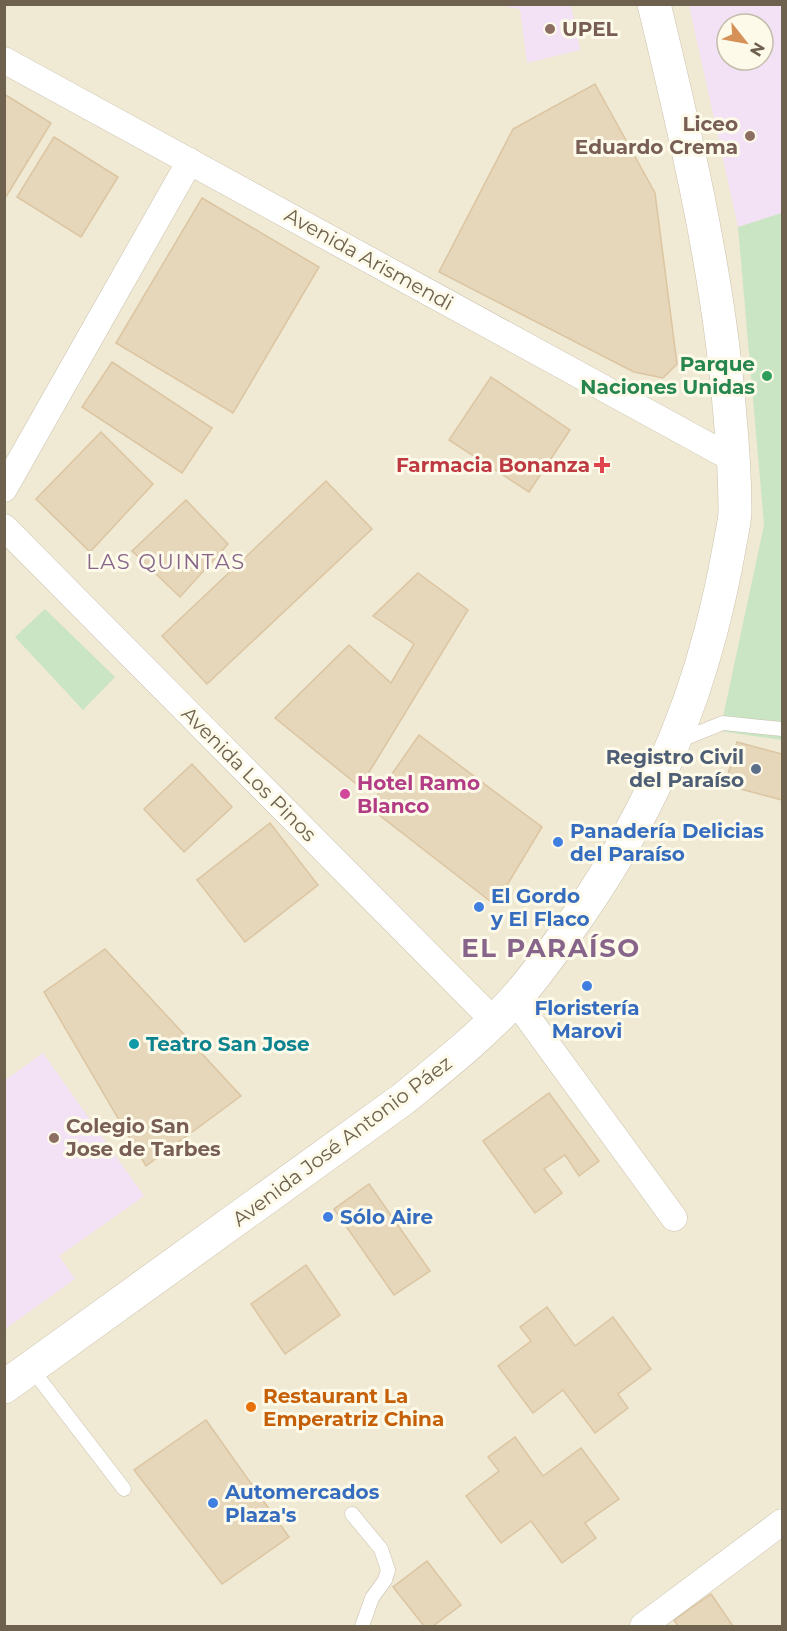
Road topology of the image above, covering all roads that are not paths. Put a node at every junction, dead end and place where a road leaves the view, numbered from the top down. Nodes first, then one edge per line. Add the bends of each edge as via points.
1 (654, 4) edge
2 (4, 60) edge
3 (190, 161) junction
4 (734, 459) junction
5 (4, 489) edge
6 (4, 527) edge
7 (783, 729) edge
8 (676, 742) junction
9 (504, 1010) junction
10 (674, 1218) dead end
11 (31, 1368) junction
12 (4, 1387) edge
13 (124, 1489) dead end
14 (352, 1514) dead end
15 (783, 1522) edge
16 (362, 1626) edge
17 (643, 1626) edge

1 - 4 main road, Avenida José Antonio Páez via 684,126 716,290
2 - 3 street, Avenida Arismendi
3 - 4 street, Avenida Arismendi
3 - 5 street
4 - 8 main road, Avenida José Antonio Páez via 735,516 723,585
6 - 9 street, Avenida Los Pinos
7 - 8 lane via 723,723
8 - 9 main road, Avenida José Antonio Páez via 623,846 585,907 537,973
9 - 10 street, Avenida Los Pinos
9 - 11 main road, Avenida José Antonio Páez via 403,1099
11 - 12 main road, Avenida José Antonio Páez
11 - 13 lane
14 - 16 lane via 381,1548 388,1570
15 - 17 street

